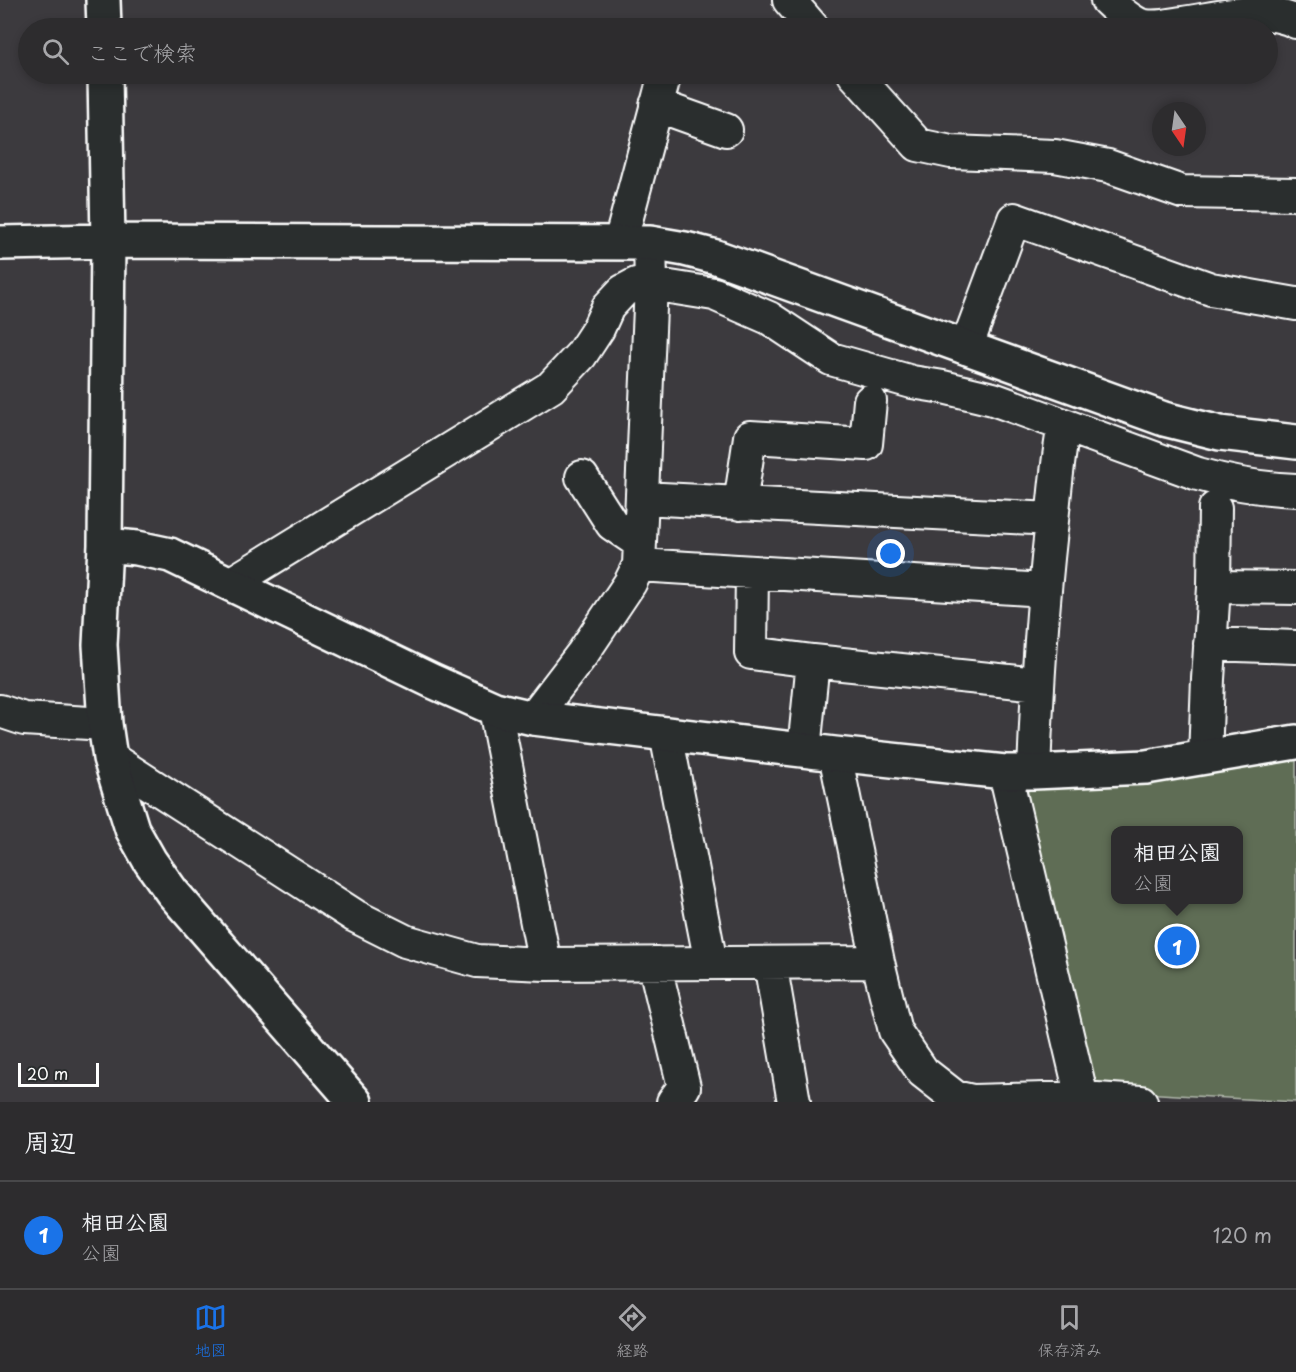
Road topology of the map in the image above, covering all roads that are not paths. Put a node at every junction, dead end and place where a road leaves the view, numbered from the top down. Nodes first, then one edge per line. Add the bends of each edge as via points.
1 (103, 0) edge
2 (789, 0) edge
3 (1107, 0) edge
4 (104, 18) edge
5 (804, 18) edge
6 (1129, 18) edge
7 (1219, 18) edge
8 (1296, 22) edge
9 (105, 84) edge
10 (662, 84) edge
11 (863, 84) edge
12 (656, 105) junction
13 (726, 130) dead end
14 (1296, 194) edge
15 (108, 241) junction
16 (0, 243) edge
17 (635, 243) junction
18 (651, 284) junction
19 (1296, 304) edge
20 (966, 348) junction
21 (870, 401) dead end
22 (1064, 426) junction
23 (1296, 441) edge
24 (582, 477) dead end
25 (1296, 490) edge
26 (642, 498) junction
27 (740, 504) junction
28 (1215, 508) dead end
29 (1052, 519) junction
30 (105, 545) junction
31 (639, 554) junction
32 (752, 572) junction
33 (230, 584) junction
34 (1214, 587) junction
35 (1296, 588) edge
36 (1044, 590) junction
37 (1210, 644) junction
38 (1296, 647) edge
39 (813, 661) junction
40 (1038, 684) junction
41 (495, 709) junction
42 (0, 711) edge
43 (533, 718) junction
44 (105, 724) junction
45 (666, 734) junction
46 (1296, 742) edge
47 (819, 752) junction
48 (1205, 757) junction
49 (110, 758) junction
50 (1020, 772) junction
51 (878, 962) junction
52 (656, 963) junction
53 (711, 963) junction
54 (770, 963) junction
55 (545, 964) junction
56 (923, 1087) edge
57 (1082, 1098) junction
58 (355, 1102) edge
59 (673, 1102) edge
60 (794, 1102) edge
61 (1140, 1102) edge

1 - 4 street
2 - 5 street
3 - 6 street
7 - 8 street via 1254,13
9 - 15 street
10 - 12 street
11 - 14 street via 918,145 951,152 1055,156 1108,166 1182,192
12 - 13 street
12 - 17 street
15 - 16 street
15 - 17 street
15 - 30 street
17 - 18 street
17 - 20 street via 716,257
18 - 22 street via 714,294 769,318 831,359 993,399
18 - 26 street
18 - 33 street via 636,284 623,291 608,307 581,355 551,387
19 - 20 street via 1211,289 1014,219
20 - 23 street via 1164,419 1220,433
21 - 27 street via 866,444 750,436
22 - 25 street via 1219,480
22 - 29 street
24 - 31 street via 612,524
26 - 27 street
26 - 31 street
27 - 29 street
28 - 34 street
29 - 36 street
30 - 33 street via 170,555
30 - 44 street via 100,645
31 - 32 street
31 - 43 street via 630,583
32 - 36 street
32 - 39 street via 751,653
33 - 41 street
34 - 35 street
34 - 37 street
36 - 40 street
37 - 38 street
37 - 48 street
39 - 40 street
39 - 47 street
40 - 50 street
41 - 43 street
41 - 55 street
42 - 44 street via 24,719
43 - 45 street
44 - 49 street
45 - 47 street
45 - 53 street
46 - 48 street
47 - 50 street
47 - 51 street
48 - 50 street via 1146,767
49 - 55 street via 355,916 405,941 477,961
49 - 58 street via 132,829 172,892
50 - 57 street
51 - 54 street
51 - 56 street via 895,1031
52 - 53 street
52 - 55 street
52 - 59 street via 684,1087
53 - 54 street
54 - 60 street
56 - 57 street via 973,1101
57 - 61 street

